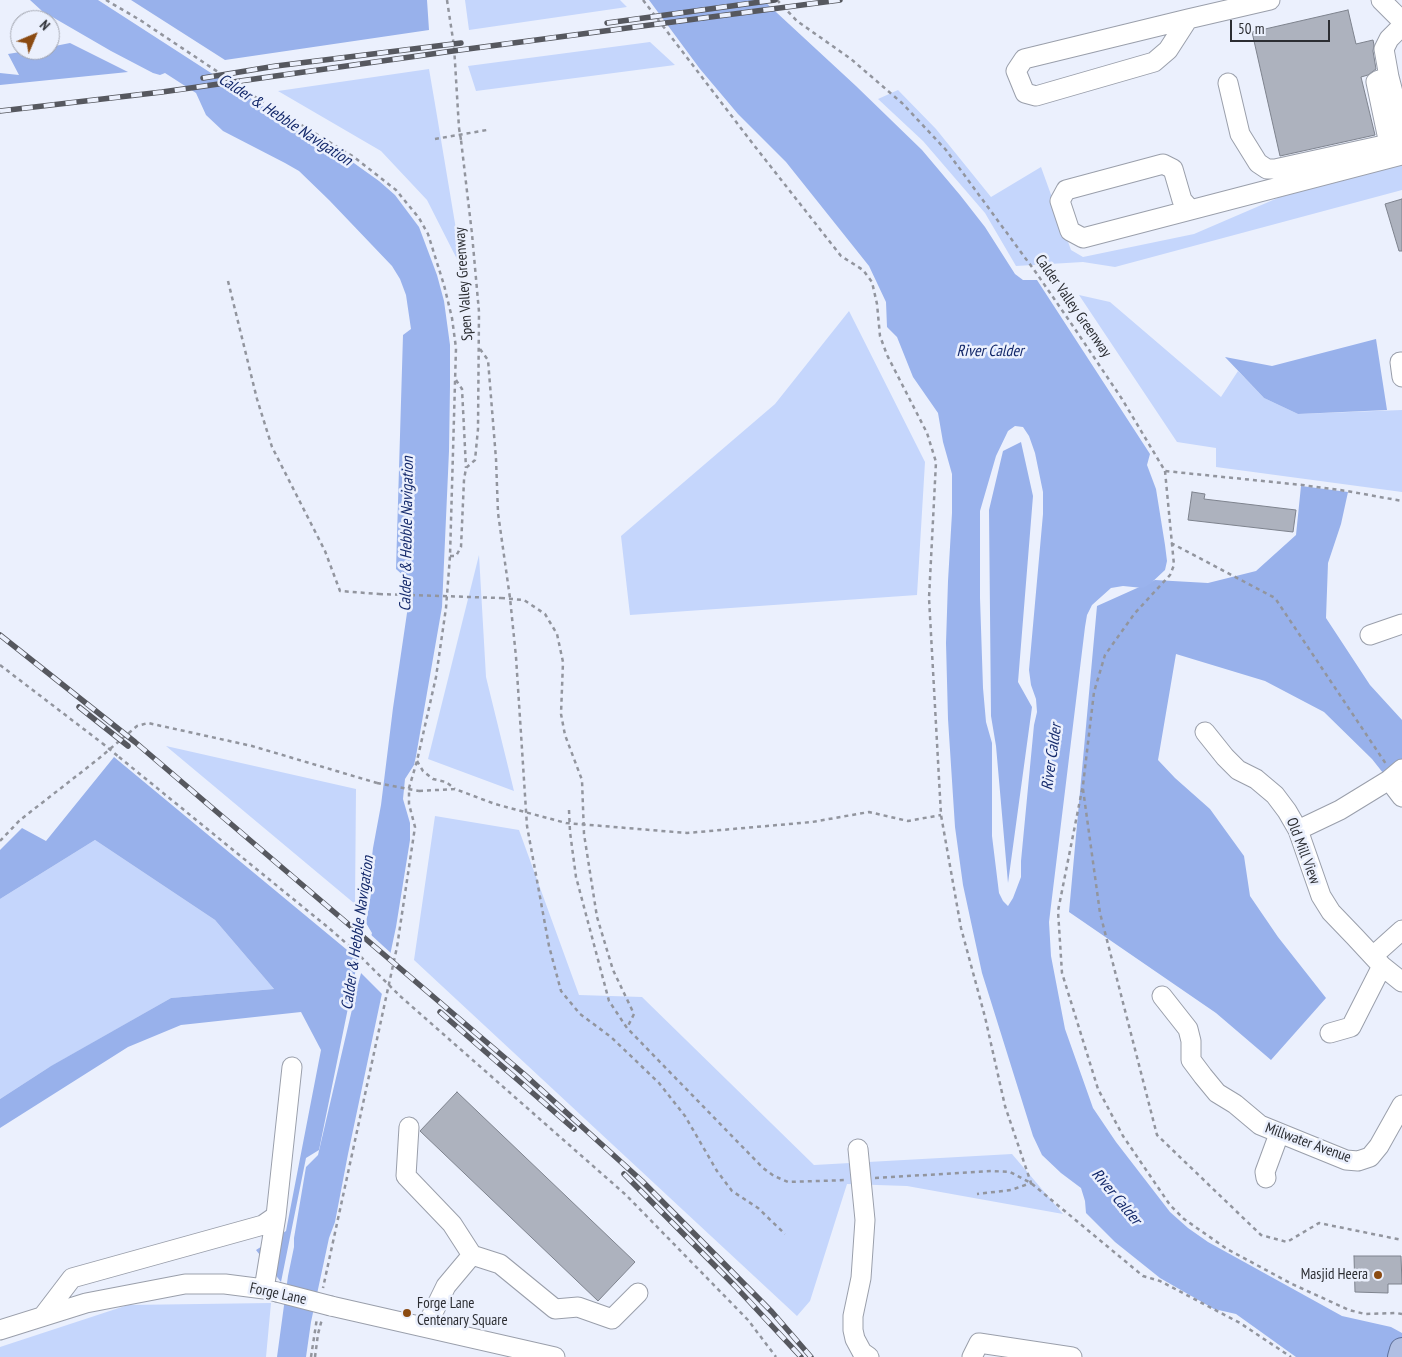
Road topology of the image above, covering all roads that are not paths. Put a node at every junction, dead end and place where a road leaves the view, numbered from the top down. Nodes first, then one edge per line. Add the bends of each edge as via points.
1 (1270, 0) edge
2 (1381, 0) edge
3 (1188, 19) junction
4 (1402, 21) edge
5 (1402, 26) edge
6 (1389, 77) junction
7 (1228, 83) dead end
8 (1402, 127) edge
9 (1398, 147) edge
10 (1191, 210) junction
11 (1402, 362) edge
12 (1402, 377) edge
13 (1402, 624) edge
14 (1370, 635) dead end
15 (1205, 732) dead end
16 (1395, 775) edge
17 (1402, 797) edge
18 (1298, 830) junction
19 (1402, 930) edge
20 (1378, 961) junction
21 (1402, 982) edge
22 (1162, 996) dead end
23 (1330, 1033) dead end
24 (292, 1067) dead end
25 (1402, 1105) edge
26 (409, 1127) dead end
27 (1279, 1134) junction
28 (858, 1149) dead end
29 (1266, 1178) dead end
30 (276, 1216) junction
31 (472, 1255) junction
32 (270, 1290) junction
33 (638, 1293) dead end
34 (43, 1316) junction
35 (426, 1328) junction
36 (0, 1330) edge
37 (1402, 1350) edge
38 (500, 1351) edge
39 (556, 1357) edge
40 (869, 1357) edge
41 (972, 1357) edge
42 (1072, 1357) edge
43 (1400, 1357) edge

1 - 3 street
2 - 4 street
3 - 3 street via 1168,50 1154,62 1036,96 1025,93 1016,71 1024,59
5 - 6 street via 1384,49
6 - 8 street
6 - 9 street via 1376,82
7 - 9 street via 1240,134 1258,163 1267,169
9 - 10 street
10 - 10 street via 1083,238 1070,232 1060,201 1066,190 1163,164 1173,169 1182,200
11 - 12 street
13 - 14 street
15 - 18 street, Old Mill View via 1238,770 1256,779 1275,795
16 - 17 street
16 - 18 street via 1340,810
18 - 20 street, Old Mill View via 1321,896 1331,912
19 - 20 street
20 - 21 street, Old Mill View
20 - 23 street via 1351,1027
22 - 27 street, Millwater Avenue via 1188,1028 1191,1060 1203,1076 1217,1092 1260,1125
24 - 30 street
25 - 27 street, Millwater Avenue via 1379,1146 1370,1157 1358,1162
26 - 31 street via 406,1176 452,1224
27 - 29 street via 1265,1172
28 - 40 street via 865,1220 853,1330 862,1352
30 - 32 street
30 - 34 street via 263,1224 72,1278
31 - 33 street via 500,1264 555,1309 578,1307 612,1319
31 - 35 street via 446,1286
32 - 34 street, Forge Lane via 225,1284 185,1284 86,1303
32 - 35 street, Forge Lane, bridge via 323,1307
34 - 36 street, Forge Lane
35 - 38 street, Forge Lane
37 - 43 main road
38 - 39 street, Forge Lane
41 - 42 street via 979,1344

